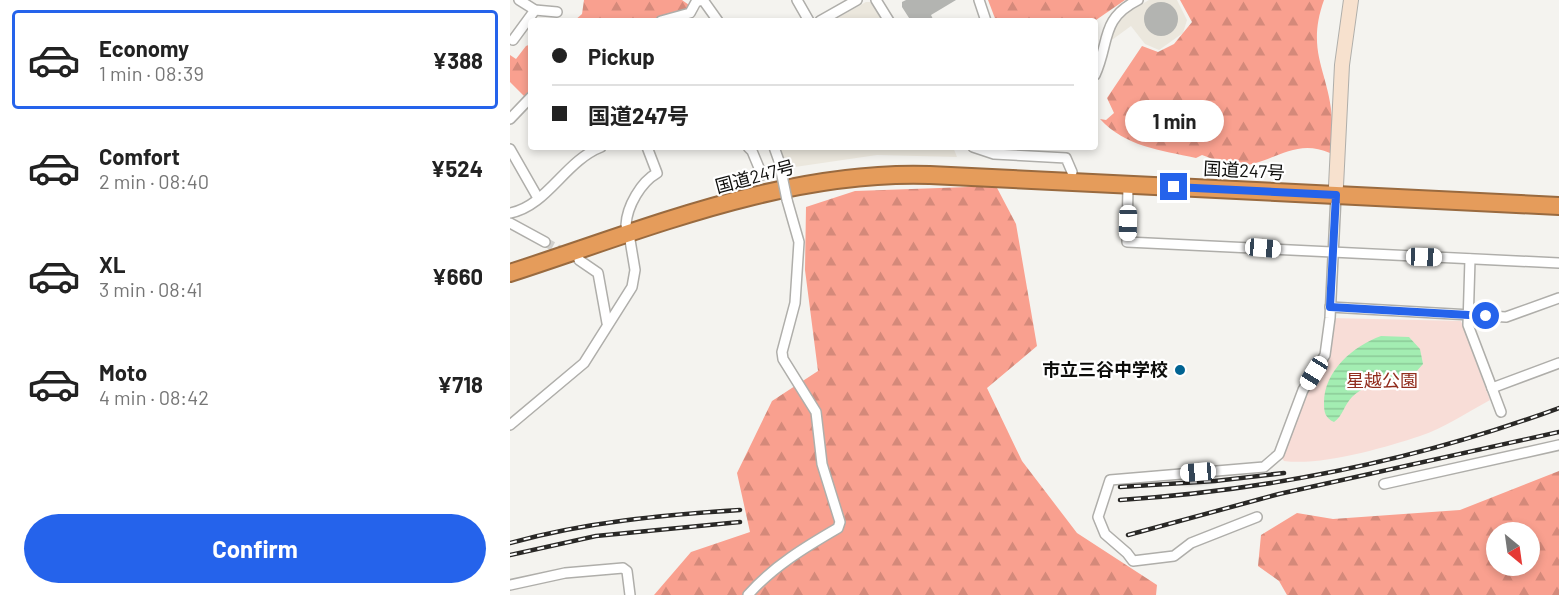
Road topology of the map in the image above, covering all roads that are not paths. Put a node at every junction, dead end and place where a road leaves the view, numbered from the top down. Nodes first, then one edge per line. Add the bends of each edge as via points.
1 (519, 0) edge
2 (797, 0) edge
3 (857, 0) edge
4 (876, 0) edge
5 (978, 0) edge
6 (1138, 0) edge
7 (1351, 0) edge
8 (698, 1) edge
9 (535, 9) junction
10 (556, 12) dead end
11 (672, 18) edge
12 (715, 18) edge
13 (807, 18) edge
14 (825, 18) edge
15 (887, 18) edge
16 (985, 18) edge
17 (513, 35) edge
18 (1098, 64) edge
19 (528, 100) edge
20 (510, 119) edge
21 (510, 149) edge
22 (595, 150) edge
23 (647, 150) edge
24 (751, 150) edge
25 (775, 150) edge
26 (982, 150) edge
27 (1072, 172) junction
28 (762, 175) dead end
29 (1128, 185) junction
30 (1336, 190) junction
31 (538, 198) junction
32 (1559, 198) edge
33 (1559, 206) edge
34 (510, 213) edge
35 (510, 222) edge
36 (627, 230) junction
37 (545, 242) tunnel mouth
38 (1333, 254) junction
39 (1470, 259) junction
40 (579, 260) tunnel mouth
41 (510, 262) edge
42 (1559, 264) edge
43 (510, 273) edge
44 (1559, 298) edge
45 (1330, 307) junction
46 (1467, 315) junction
47 (607, 323) junction
48 (1559, 363) edge
49 (1492, 388) junction
50 (1501, 412) dead end
51 (510, 425) edge
52 (1559, 445) edge
53 (1384, 484) dead end
54 (1257, 517) dead end
55 (510, 585) edge
56 (630, 595) edge
57 (748, 595) edge

1 - 9 street
2 - 13 street
3 - 14 street
4 - 15 street
5 - 16 street
6 - 18 street via 1109,24
7 - 30 street via 1342,65
8 - 11 street via 690,13
8 - 12 street
9 - 10 street
9 - 17 street
19 - 20 street
21 - 31 street
22 - 31 street via 580,158
23 - 36 street via 657,173 645,182 629,207
24 - 28 street
25 - 57 street, bridge via 799,242 795,303 783,359 816,412 822,464 840,522 838,528 808,545
26 - 27 street via 1066,158
27 - 30 highway, 国道247号
27 - 36 highway, 国道247号 via 914,165 844,169 753,185
29 - 30 highway, 国道247号
29 - 36 highway, 国道247号 via 904,174 851,177 806,183
29 - 38 street via 1127,242
30 - 32 highway, 国道247号
30 - 33 highway, 国道247号
30 - 38 street
31 - 34 street via 522,211
35 - 37 street
36 - 41 highway, 国道247号
36 - 43 highway, 国道247号
36 - 47 street via 635,278
38 - 39 street
38 - 45 street
39 - 42 street
39 - 46 street
40 - 47 street via 598,273
44 - 46 street via 1506,317
45 - 46 street
45 - 54 street via 1325,355 1303,390 1279,454 1264,467 1110,480 1098,517 1105,534 1133,561 1174,556 1191,543
46 - 49 street
47 - 51 street via 584,363
48 - 49 street
49 - 50 street
52 - 53 street
55 - 56 street via 565,573 623,568 627,571

